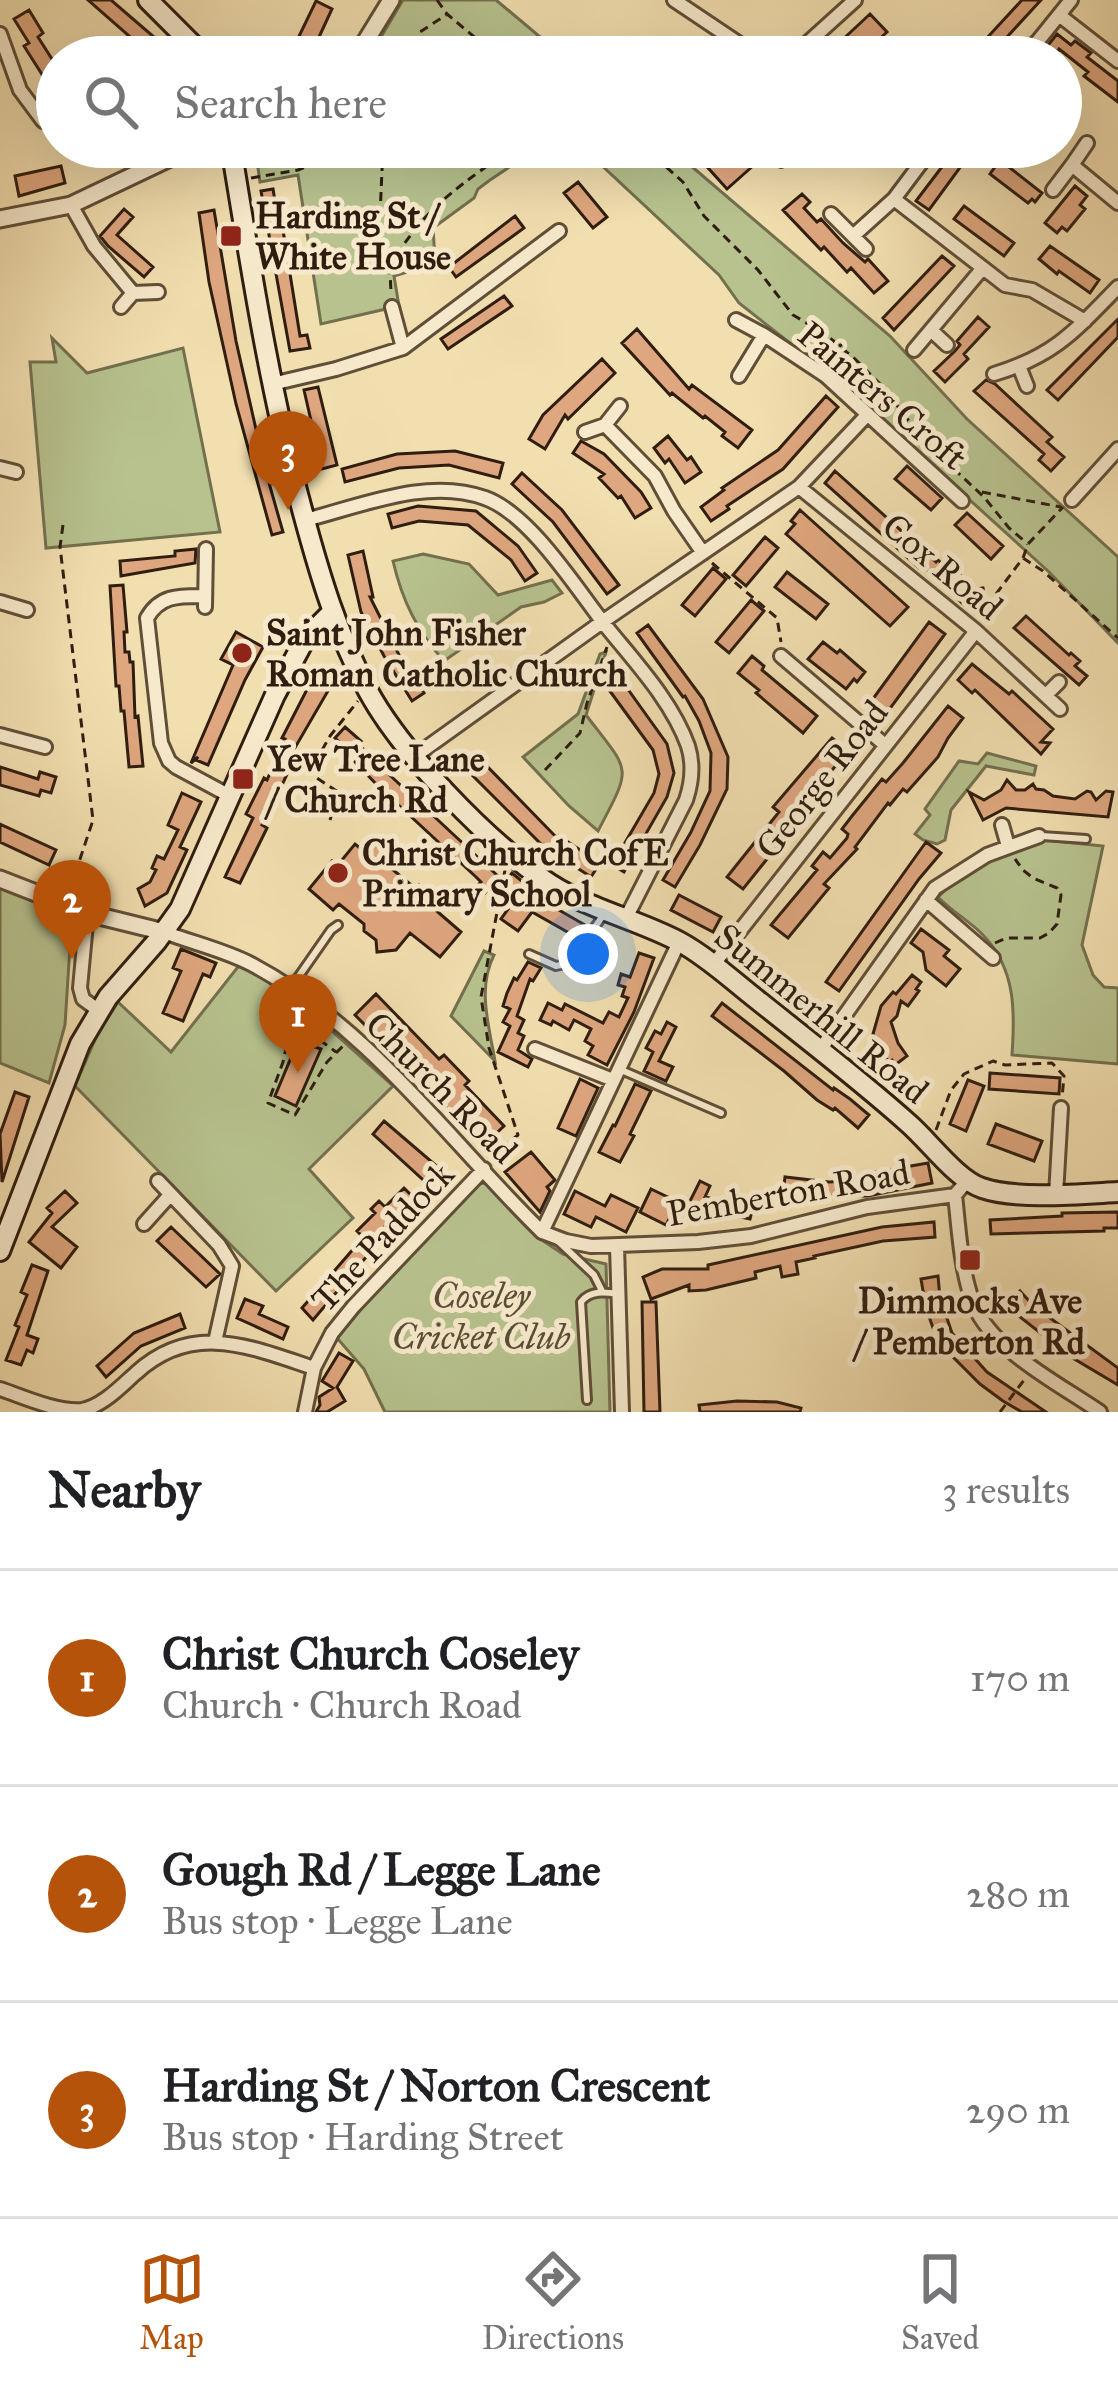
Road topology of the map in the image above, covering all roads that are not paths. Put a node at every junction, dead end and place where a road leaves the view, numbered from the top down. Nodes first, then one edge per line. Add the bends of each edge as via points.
1 (148, 0) edge
2 (391, 0) edge
3 (674, 0) edge
4 (855, 0) edge
5 (1070, 0) edge
6 (1059, 15) junction
7 (0, 34) edge
8 (184, 36) edge
9 (369, 36) edge
10 (728, 36) edge
11 (815, 36) edge
12 (1042, 36) edge
13 (1118, 61) edge
14 (36, 111) edge
15 (1087, 143) dead end
16 (1082, 150) edge
17 (150, 168) edge
18 (235, 168) edge
19 (917, 168) edge
20 (1070, 168) edge
21 (1076, 168) edge
22 (1053, 190) dead end
23 (894, 199) junction
24 (1118, 203) edge
25 (71, 206) junction
26 (831, 214) dead end
27 (0, 219) edge
28 (559, 231) dead end
29 (853, 236) junction
30 (866, 249) dead end
31 (982, 269) junction
32 (1118, 287) edge
33 (158, 292) dead end
34 (134, 293) junction
35 (121, 307) dead end
36 (392, 307) road end
37 (736, 320) dead end
38 (1085, 321) junction
39 (932, 331) junction
40 (764, 335) junction
41 (947, 345) dead end
42 (403, 348) junction
43 (914, 350) dead end
44 (1019, 366) junction
45 (994, 374) dead end
46 (739, 376) dead end
47 (272, 384) junction
48 (1027, 386) dead end
49 (620, 406) dead end
50 (868, 414) junction
51 (604, 425) junction
52 (585, 432) dead end
53 (1118, 449) edge
54 (800, 487) junction
55 (962, 501) dead end
56 (1067, 503) road end
57 (305, 520) junction
58 (206, 549) dead end
59 (703, 553) junction
60 (13, 606) edge
61 (331, 613) junction
62 (9, 622) dead end
63 (602, 622) junction
64 (976, 631) junction
65 (782, 656) road end
66 (1060, 682) dead end
67 (1046, 694) junction
68 (1060, 709) dead end
69 (0, 735) edge
70 (885, 745) junction
71 (37, 749) dead end
72 (415, 756) junction
73 (230, 796) junction
74 (1002, 825) dead end
75 (1039, 836) joint
76 (1086, 839) dead end
77 (1008, 846) junction
78 (0, 879) edge
79 (926, 900) junction
80 (87, 913) junction
81 (615, 916) junction
82 (338, 925) dead end
83 (164, 932) junction
84 (679, 941) junction
85 (529, 954) dead end
86 (988, 954) road end
87 (713, 965) junction
88 (287, 987) junction
89 (98, 1010) junction
90 (544, 1048) dead end
91 (820, 1050) junction
92 (616, 1074) junction
93 (1061, 1108) road end
94 (721, 1112) dead end
95 (484, 1169) junction
96 (158, 1181) dead end
97 (961, 1188) junction
98 (1118, 1192) edge
99 (170, 1195) junction
100 (1056, 1195) junction
101 (144, 1224) dead end
102 (548, 1234) junction
103 (617, 1246) junction
104 (0, 1251) edge
105 (602, 1292) junction
106 (618, 1294) junction
107 (215, 1342) junction
108 (314, 1368) junction
109 (0, 1389) edge
110 (587, 1400) dead end
111 (305, 1412) edge
112 (622, 1412) edge
113 (1100, 1412) edge

1 - 8 main road
2 - 9 street
3 - 10 street
4 - 11 street
5 - 6 street
6 - 12 street
6 - 13 street
7 - 14 street
15 - 16 street
17 - 25 street
18 - 47 main road, Summerhill Road
19 - 23 street
20 - 22 street
21 - 24 street
23 - 29 street
23 - 31 street
25 - 27 street
25 - 34 street
26 - 29 street
28 - 42 street
29 - 30 street
31 - 38 street
31 - 39 street
32 - 38 street
33 - 34 street
34 - 35 street
36 - 42 street
37 - 40 street, Painters Croft
38 - 44 street
39 - 41 street
39 - 43 street
40 - 46 street, Painters Croft
40 - 50 street, Painters Croft
42 - 47 street
44 - 45 street
44 - 48 street
47 - 57 main road, Summerhill Road
49 - 51 street
50 - 54 street
50 - 55 street, Painters Croft
51 - 52 street
51 - 59 street via 655,476
53 - 56 street
54 - 59 street
54 - 64 street, Cox Road
57 - 61 main road, Summerhill Road
57 - 63 street via 415,492 485,498 524,526
58 - 73 street via 204,602 165,599 147,618 161,742 176,767
59 - 63 street
60 - 62 street
61 - 72 main road, Summerhill Road via 369,693
61 - 73 main road via 305,640
63 - 72 street
63 - 81 street via 675,721 692,783
64 - 67 street, Cox Road
64 - 70 street, George Road
65 - 70 street
66 - 67 street
67 - 68 street, Cox Road
69 - 71 street
70 - 87 street, George Road
72 - 81 main road, Summerhill Road via 542,879
73 - 83 main road
74 - 77 street
75 - 76 lane
75 - 77 street
77 - 79 street via 949,877
78 - 80 street
79 - 86 street
79 - 91 street
80 - 83 street
80 - 89 street via 80,988
81 - 84 main road, Summerhill Road
81 - 85 lane via 570,963
82 - 88 lane
83 - 88 street, Church Road via 230,953
83 - 89 main road
84 - 87 main road, Summerhill Road
84 - 92 street
87 - 91 main road, Summerhill Road
88 - 95 street, Church Road via 410,1089
89 - 104 main road
90 - 92 street
91 - 97 main road, Summerhill Road via 931,1143
92 - 94 lane
92 - 102 street
93 - 100 street
95 - 102 street, Church Road
95 - 108 street, The Paddock via 352,1307
96 - 99 street
97 - 100 main road
97 - 103 street, Pemberton Road via 751,1236
97 - 113 street via 963,1254 982,1319 1008,1349
98 - 100 main road
99 - 101 street
99 - 107 street via 232,1266
102 - 103 street, Pemberton Road
102 - 105 lane
103 - 106 street
105 - 106 lane
105 - 110 lane via 581,1302
106 - 112 street
107 - 108 street
107 - 109 street via 159,1355 83,1410
108 - 111 street, The Paddock

